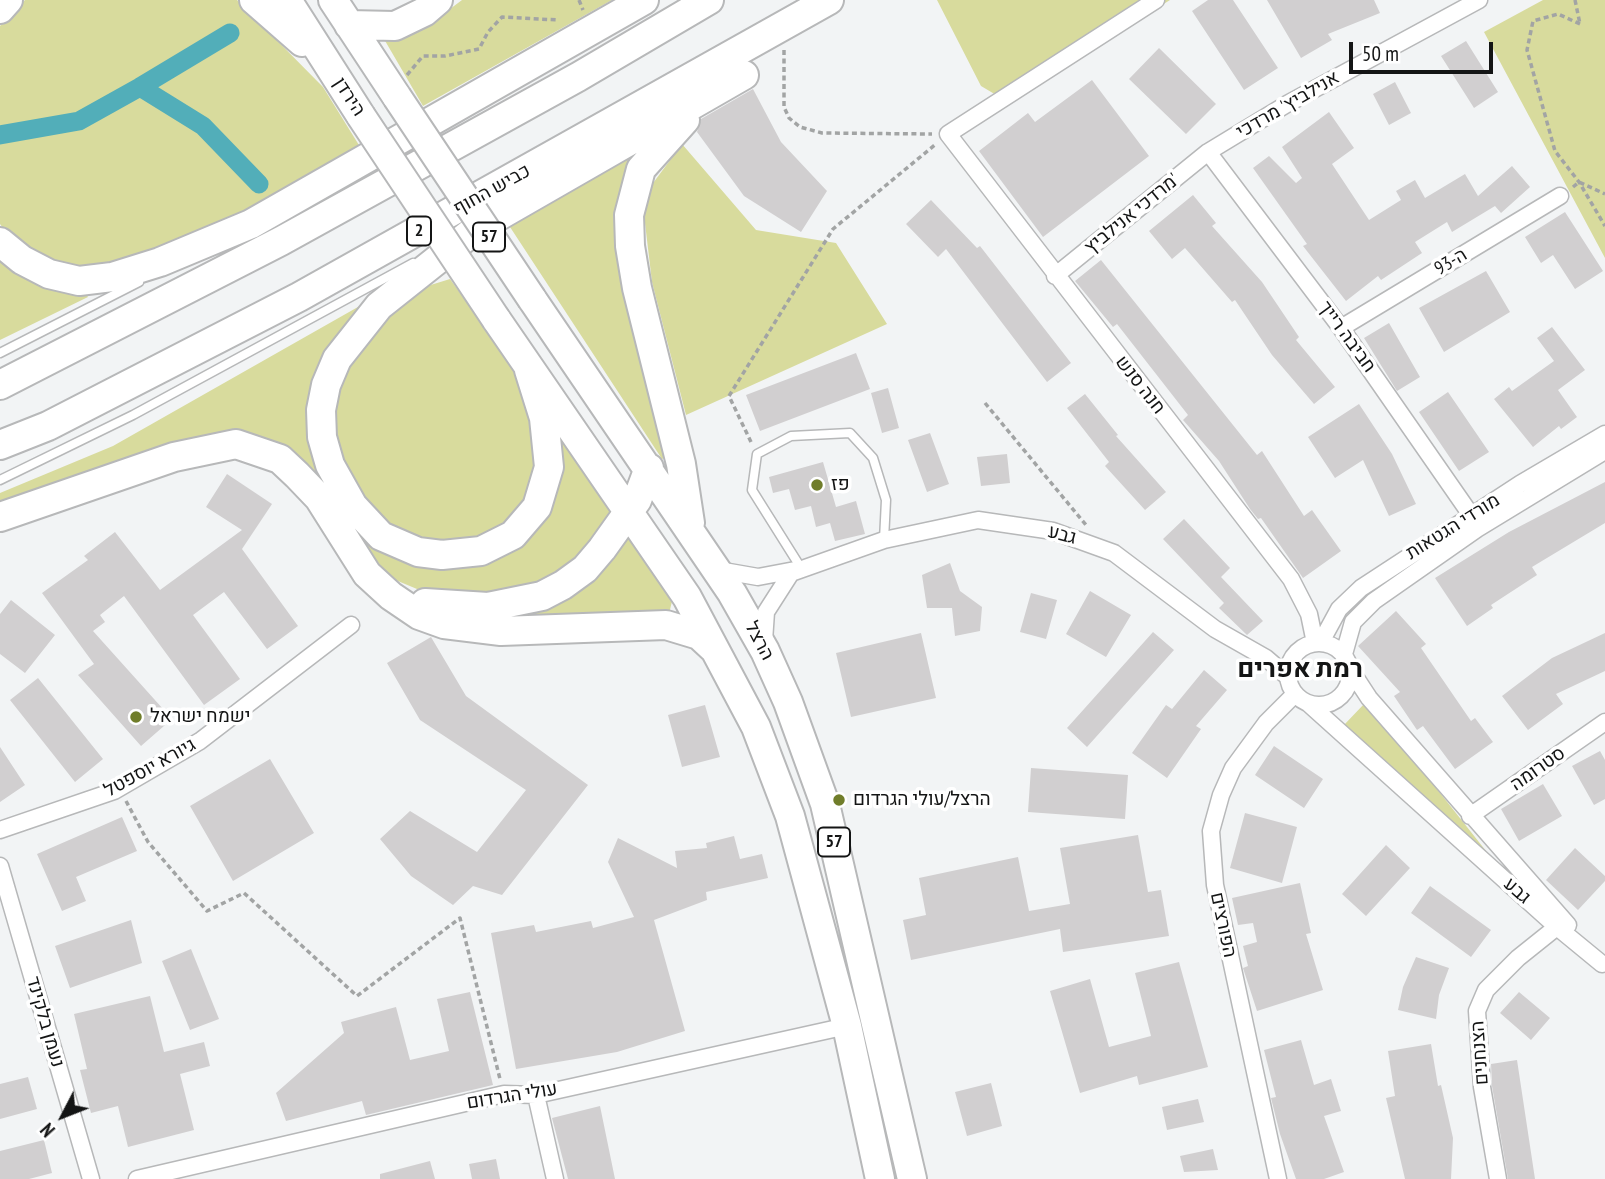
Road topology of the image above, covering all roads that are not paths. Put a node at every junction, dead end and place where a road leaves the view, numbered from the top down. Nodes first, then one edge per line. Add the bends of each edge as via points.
1 (8, 0) edge
2 (254, 0) edge
3 (287, 0) edge
4 (333, 0) edge
5 (438, 0) edge
6 (644, 0) edge
7 (709, 0) edge
8 (829, 0) edge
9 (838, 0) edge
10 (1156, 0) edge
11 (1479, 0) edge
12 (0, 9) edge
13 (349, 25) junction
14 (328, 65) junction
15 (744, 75) junction
16 (1208, 152) junction
17 (447, 174) joint
18 (1560, 196) road end
19 (251, 224) junction
20 (476, 229) junction
21 (0, 242) edge
22 (1055, 276) junction
23 (1341, 328) junction
24 (0, 353) edge
25 (528, 370) junction
26 (0, 385) edge
27 (1605, 434) edge
28 (0, 445) edge
29 (1605, 451) edge
30 (649, 468) junction
31 (0, 480) edge
32 (629, 511) junction
33 (0, 517) edge
34 (1474, 522) junction
35 (691, 529) junction
36 (884, 540) junction
37 (801, 568) junction
38 (716, 570) junction
39 (367, 574) junction
40 (351, 625) dead end
41 (1318, 643) junction
42 (765, 650) junction
43 (724, 661) junction
44 (1347, 662) junction
45 (1288, 677) junction
46 (1295, 694) junction
47 (1309, 704) junction
48 (1605, 722) edge
49 (1470, 816) junction
50 (0, 830) edge
51 (0, 866) edge
52 (1561, 924) junction
53 (1604, 964) edge
54 (847, 1026) junction
55 (536, 1095) junction
56 (91, 1179) edge
57 (137, 1179) edge
58 (555, 1179) edge
59 (880, 1179) edge
60 (912, 1179) edge
61 (1278, 1179) edge
62 (1498, 1179) edge

1 - 12 highway
2 - 14 highway
3 - 14 highway, הירדן / 57
4 - 13 highway, הירדן / 57
5 - 13 highway via 395,26
6 - 19 highway via 584,23
7 - 26 highway via 281,241
8 - 28 highway, כביש החוף / 2 via 299,297 48,426
9 - 15 highway
10 - 22 street, חנה סנש via 948,134
11 - 16 street, אנילביץ' מרדכי
13 - 17 highway, הירדן / 57, bridge via 400,87
14 - 25 highway, הירדן / 57, bridge
15 - 20 highway
15 - 35 highway via 680,124 657,149 642,169 629,215 637,288 681,464
16 - 22 street, מרדכי אנילביץ'
16 - 23 street, חביבה רייך
17 - 30 highway, הרצל / 57, bridge
18 - 23 street, ה-93
19 - 21 highway via 148,266 79,281 49,274
19 - 24 lane
20 - 25 highway via 379,306 348,343 326,385 322,437 330,465 353,506 382,536 418,552 481,551 513,535 537,507 549,467 544,418
20 - 31 lane via 134,415
22 - 41 street, חנה סנש via 1292,579
23 - 34 street, חביבה רייך
25 - 32 highway, 57
27 - 34 street, מורדי הגטאות
29 - 34 street, מורדי הגטאות
30 - 32 highway
30 - 35 highway, הרצל / 57
32 - 39 highway via 585,569 542,596 517,603 436,605 387,589
32 - 43 highway, 57
33 - 39 highway via 174,457 236,444 280,459 297,475 319,498
34 - 41 street, מורדי הגטאות via 1394,564 1348,599
34 - 44 street, מורדי הגטאות via 1362,611 1347,635
35 - 38 highway, הרצל / 57
36 - 37 street, גבע
36 - 37 lane via 886,500 873,458 850,433 791,436 757,454 752,490
36 - 45 street, גבע via 978,520 1083,540 1131,564 1215,629 1266,658
37 - 38 street, גבע via 758,577
37 - 42 street, גבע via 785,582 766,611
38 - 42 highway, הרצל / 57
39 - 43 highway via 419,615 444,624 501,631 666,625 699,635
40 - 50 street, גיורא יוספטל via 210,734 119,788
41 - 44 street via 1330,644
41 - 45 street via 1300,648
42 - 60 highway, הרצל / 57 via 825,804
43 - 54 highway, 57 via 756,727 790,816
44 - 47 street via 1346,690 1339,698 1330,704
44 - 49 street, גבע via 1369,698
45 - 46 street
46 - 47 street
46 - 61 street, הפורצים via 1266,723 1233,768 1211,831 1214,885
47 - 52 street, גבע
48 - 49 street, סטרומה
49 - 52 street, גבע
51 - 56 street, נעמן בלקינד
52 - 53 street, גבע
52 - 62 street, הצנחנים via 1486,990 1477,1011 1482,1087
54 - 55 street, עולי הגרדום
54 - 59 highway, 57
55 - 57 street, עולי הגרדום via 504,1094
55 - 58 street

